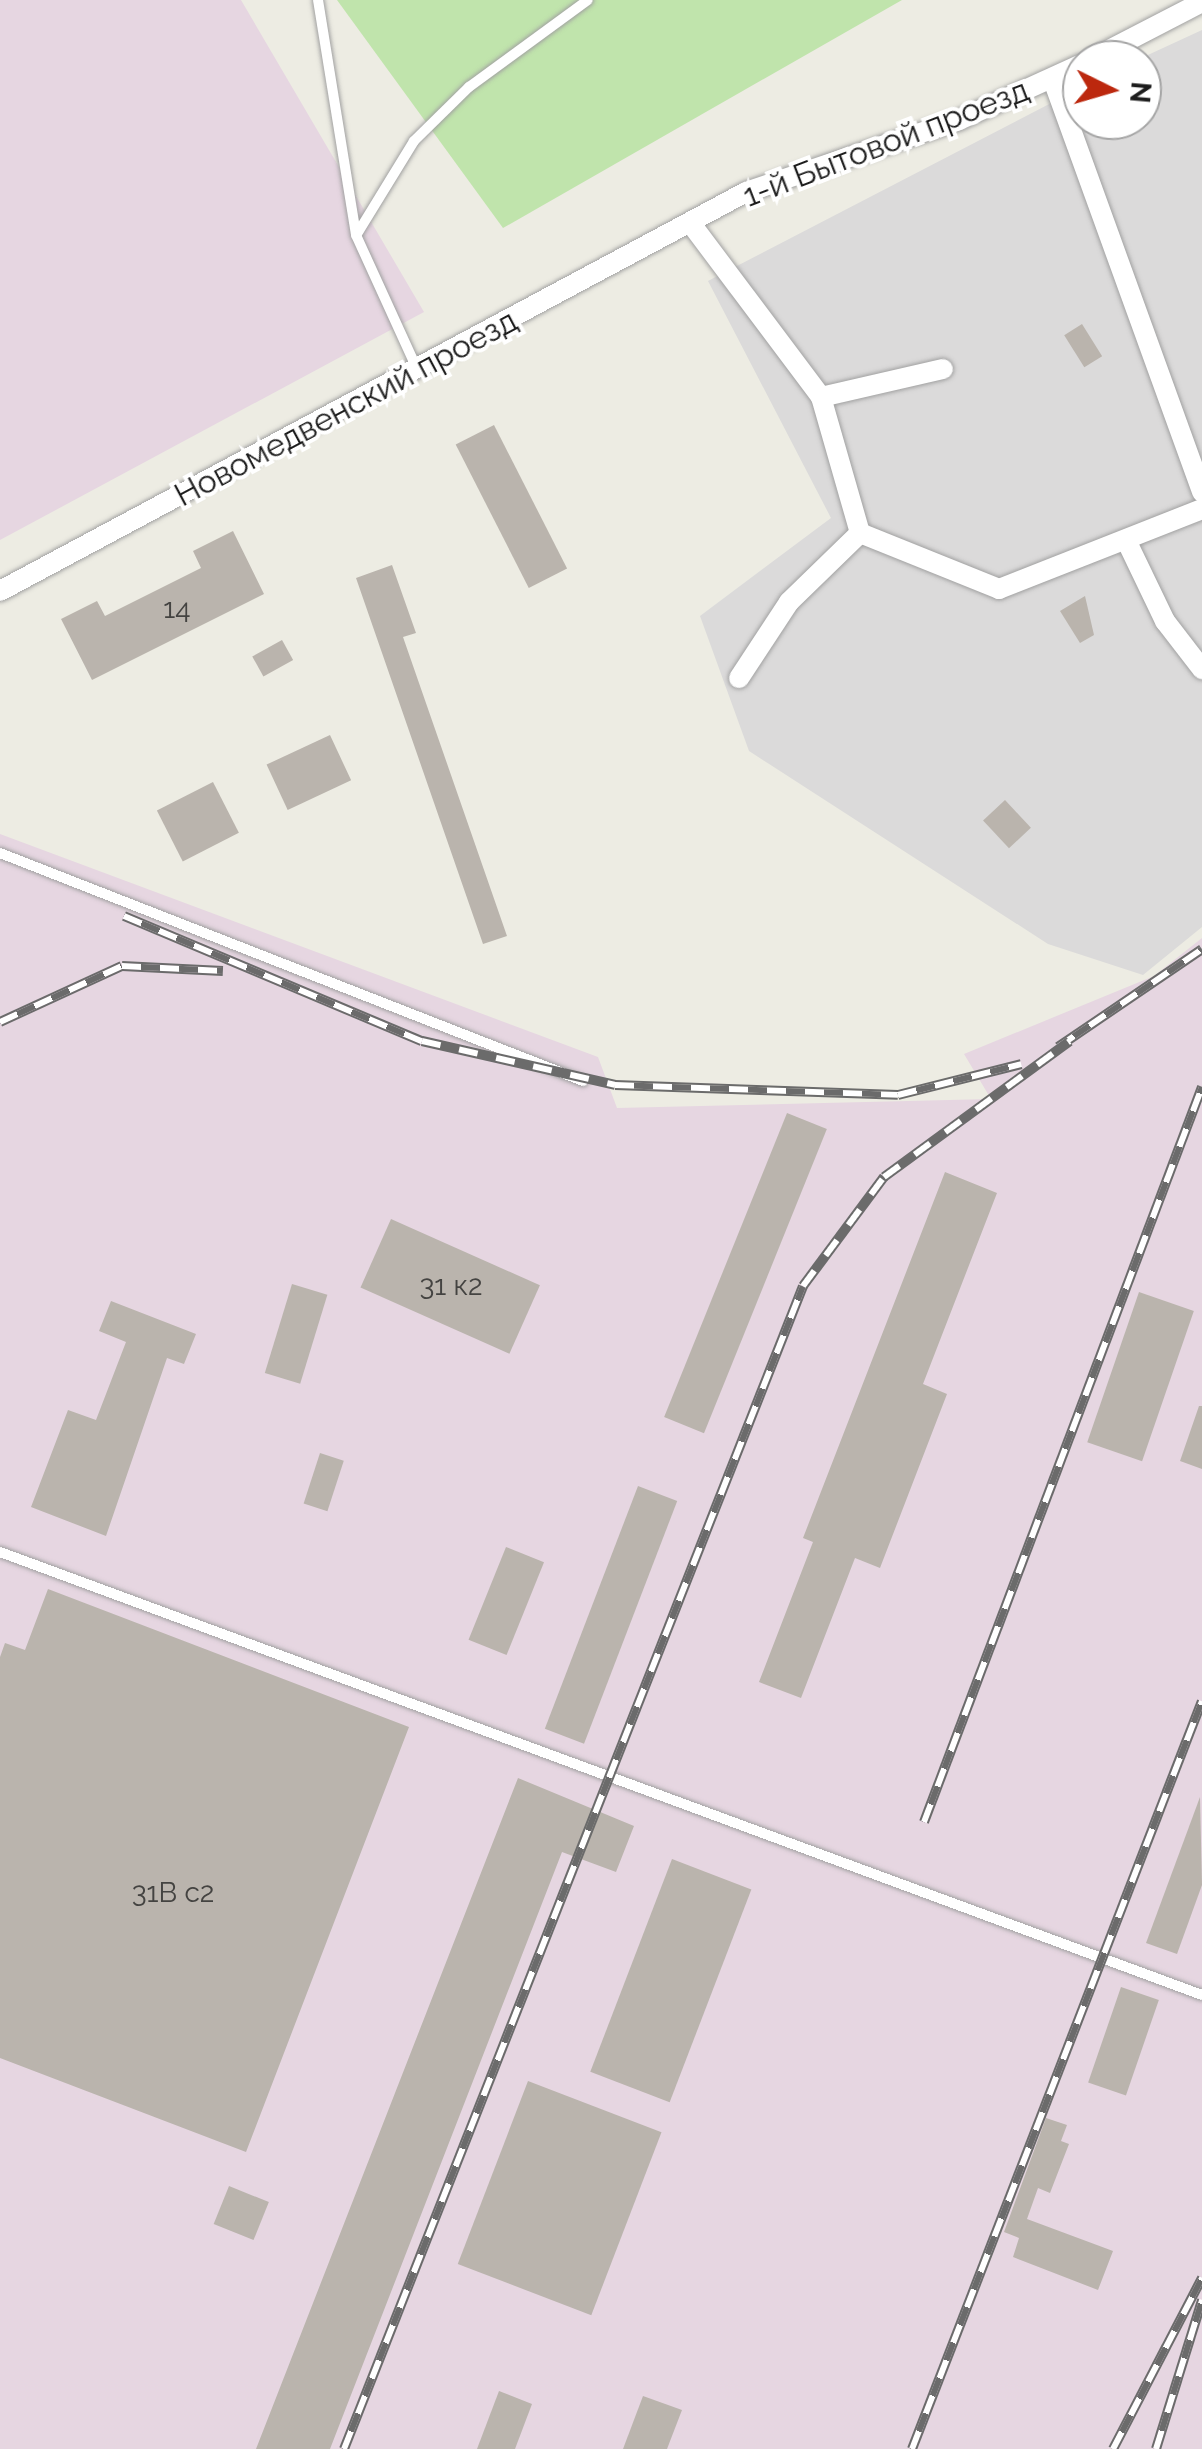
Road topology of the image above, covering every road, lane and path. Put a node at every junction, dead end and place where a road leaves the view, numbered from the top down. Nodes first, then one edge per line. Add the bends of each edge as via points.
1 (318, 0) edge
2 (588, 0) edge
3 (1202, 2) edge
4 (1129, 40) edge
5 (1062, 75) edge
6 (1053, 80) junction
7 (692, 225) junction
8 (356, 235) junction
9 (943, 368) dead end
10 (418, 370) junction
11 (821, 397) junction
12 (1202, 492) edge
13 (1202, 509) edge
14 (860, 533) junction
15 (1127, 542) junction
16 (0, 590) edge
17 (1202, 669) edge
18 (739, 678) dead end
19 (0, 854) edge
20 (582, 1081) dead end
21 (0, 1552) edge
22 (1202, 1995) edge

1 - 8 lane
2 - 8 lane via 469,87 414,142
3 - 4 street
5 - 6 street, 1-й Бытовой проезд
6 - 7 street, 1-й Бытовой проезд via 746,192
6 - 12 street
7 - 10 street, Новомедвенский проезд
7 - 11 street
8 - 10 lane
9 - 11 street
10 - 16 street, Новомедвенский проезд
11 - 14 street
13 - 15 street
14 - 15 street via 999,589
14 - 18 street via 790,602
15 - 17 street via 1165,621
19 - 20 lane
21 - 22 lane

